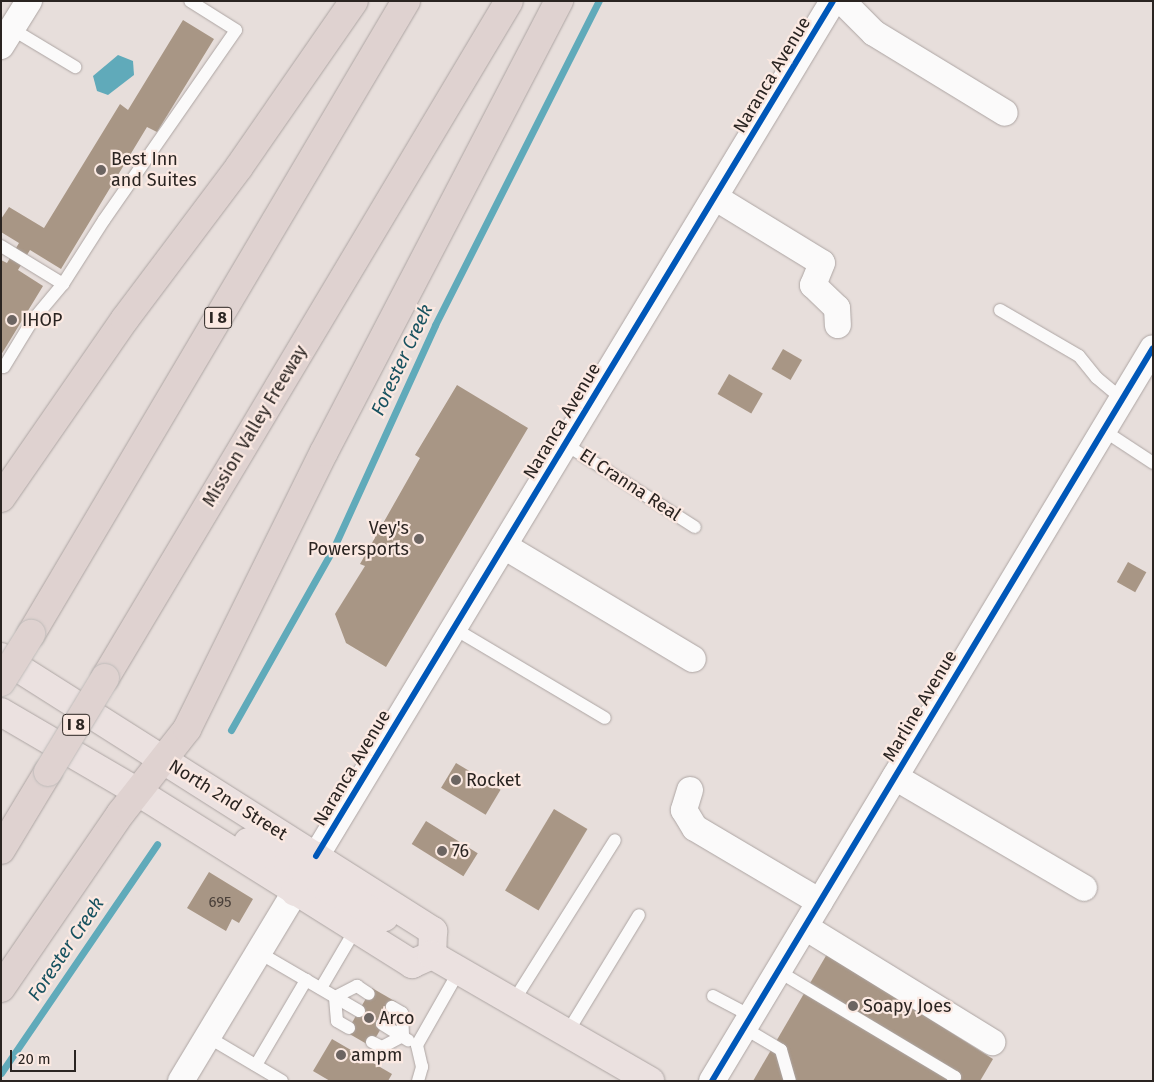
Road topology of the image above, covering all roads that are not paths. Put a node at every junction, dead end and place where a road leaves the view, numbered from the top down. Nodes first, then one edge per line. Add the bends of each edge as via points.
1 (28, 1) edge
2 (190, 1) edge
3 (354, 1) edge
4 (406, 1) edge
5 (509, 1) edge
6 (559, 1) edge
7 (833, 1) edge
8 (842, 1) edge
9 (6, 38) edge
10 (75, 67) dead end
11 (1006, 114) dead end
12 (716, 198) junction
13 (1, 246) edge
14 (64, 284) junction
15 (1000, 310) dead end
16 (838, 325) dead end
17 (1153, 348) edge
18 (4, 367) dead end
19 (1122, 399) junction
20 (1103, 430) junction
21 (565, 444) junction
22 (1153, 463) edge
23 (1, 498) edge
24 (695, 527) dead end
25 (504, 546) junction
26 (455, 630) junction
27 (1, 657) edge
28 (693, 659) dead end
29 (1, 682) edge
30 (1, 712) edge
31 (605, 718) dead end
32 (163, 759) junction
33 (895, 777) junction
34 (690, 790) dead end
35 (138, 792) junction
36 (182, 820) junction
37 (615, 840) dead end
38 (1, 850) edge
39 (316, 856) junction
40 (1084, 888) dead end
41 (295, 892) junction
42 (820, 902) junction
43 (639, 915) dead end
44 (412, 917) junction
45 (805, 926) junction
46 (355, 930) junction
47 (258, 952) junction
48 (432, 955) junction
49 (459, 971) junction
50 (778, 971) junction
51 (306, 980) junction
52 (1, 988) edge
53 (321, 988) junction
54 (369, 994) dead end
55 (713, 996) dead end
56 (335, 997) junction
57 (513, 1002) junction
58 (392, 1007) dead end
59 (359, 1011) dead end
60 (747, 1022) junction
61 (382, 1024) dead end
62 (349, 1028) dead end
63 (567, 1033) junction
64 (208, 1036) junction
65 (403, 1036) junction
66 (372, 1042) dead end
67 (992, 1042) dead end
68 (418, 1045) junction
69 (256, 1065) junction
70 (181, 1081) edge
71 (282, 1081) edge
72 (418, 1081) edge
73 (650, 1081) edge
74 (712, 1081) edge
75 (790, 1081) edge
76 (952, 1081) edge

1 - 9 street
2 - 14 lane via 236,30 104,220
3 - 23 highway via 239,167 125,319
4 - 29 highway, I 8, bridge
5 - 38 highway, Mission Valley Freeway / I 8, bridge
6 - 32 highway via 333,434 187,729
7 - 12 street, Naranca Avenue
8 - 11 street via 874,33
9 - 10 lane
12 - 16 street via 822,263 813,285 837,308
12 - 21 street, Naranca Avenue
13 - 14 lane
14 - 18 lane via 32,321
15 - 19 lane via 1079,356 1097,378
17 - 19 street, Marline Avenue
19 - 20 street, Marline Avenue
20 - 22 lane
20 - 33 street, Marline Avenue
21 - 24 lane, El Cranna Real
21 - 25 street, Naranca Avenue
25 - 26 street, Naranca Avenue
25 - 28 street
26 - 31 lane
26 - 39 street, Naranca Avenue
27 - 32 main road, North 2nd Street
30 - 35 main road
32 - 35 highway
32 - 39 main road, North 2nd Street
33 - 40 street
33 - 42 street, Marline Avenue
34 - 42 street via 684,810 695,828
35 - 36 main road
35 - 52 highway
36 - 39 main road via 208,817 288,862 303,865
36 - 41 main road
37 - 57 lane
39 - 44 main road, North 2nd Street
41 - 44 main road via 322,885 389,920
41 - 46 main road
41 - 47 street
42 - 45 street, Marline Avenue
43 - 63 lane
44 - 48 main road, North 2nd Street via 433,931
45 - 50 street, Marline Avenue
45 - 67 street
46 - 48 main road via 412,964
46 - 53 lane
47 - 51 lane
47 - 64 street
48 - 49 main road
49 - 57 main road
49 - 68 lane
50 - 60 street, Marline Avenue
50 - 76 lane via 955,1076
51 - 53 lane
51 - 69 lane
53 - 56 lane
54 - 56 lane via 357,986
55 - 60 lane
56 - 59 lane
56 - 62 lane via 337,1021
57 - 63 main road
58 - 65 lane via 402,1013
60 - 74 street, Marline Avenue
60 - 75 lane via 781,1050
61 - 65 lane
63 - 73 main road
64 - 69 lane
64 - 70 street
65 - 66 lane via 382,1047
65 - 68 lane
68 - 72 lane via 422,1067
69 - 71 lane

